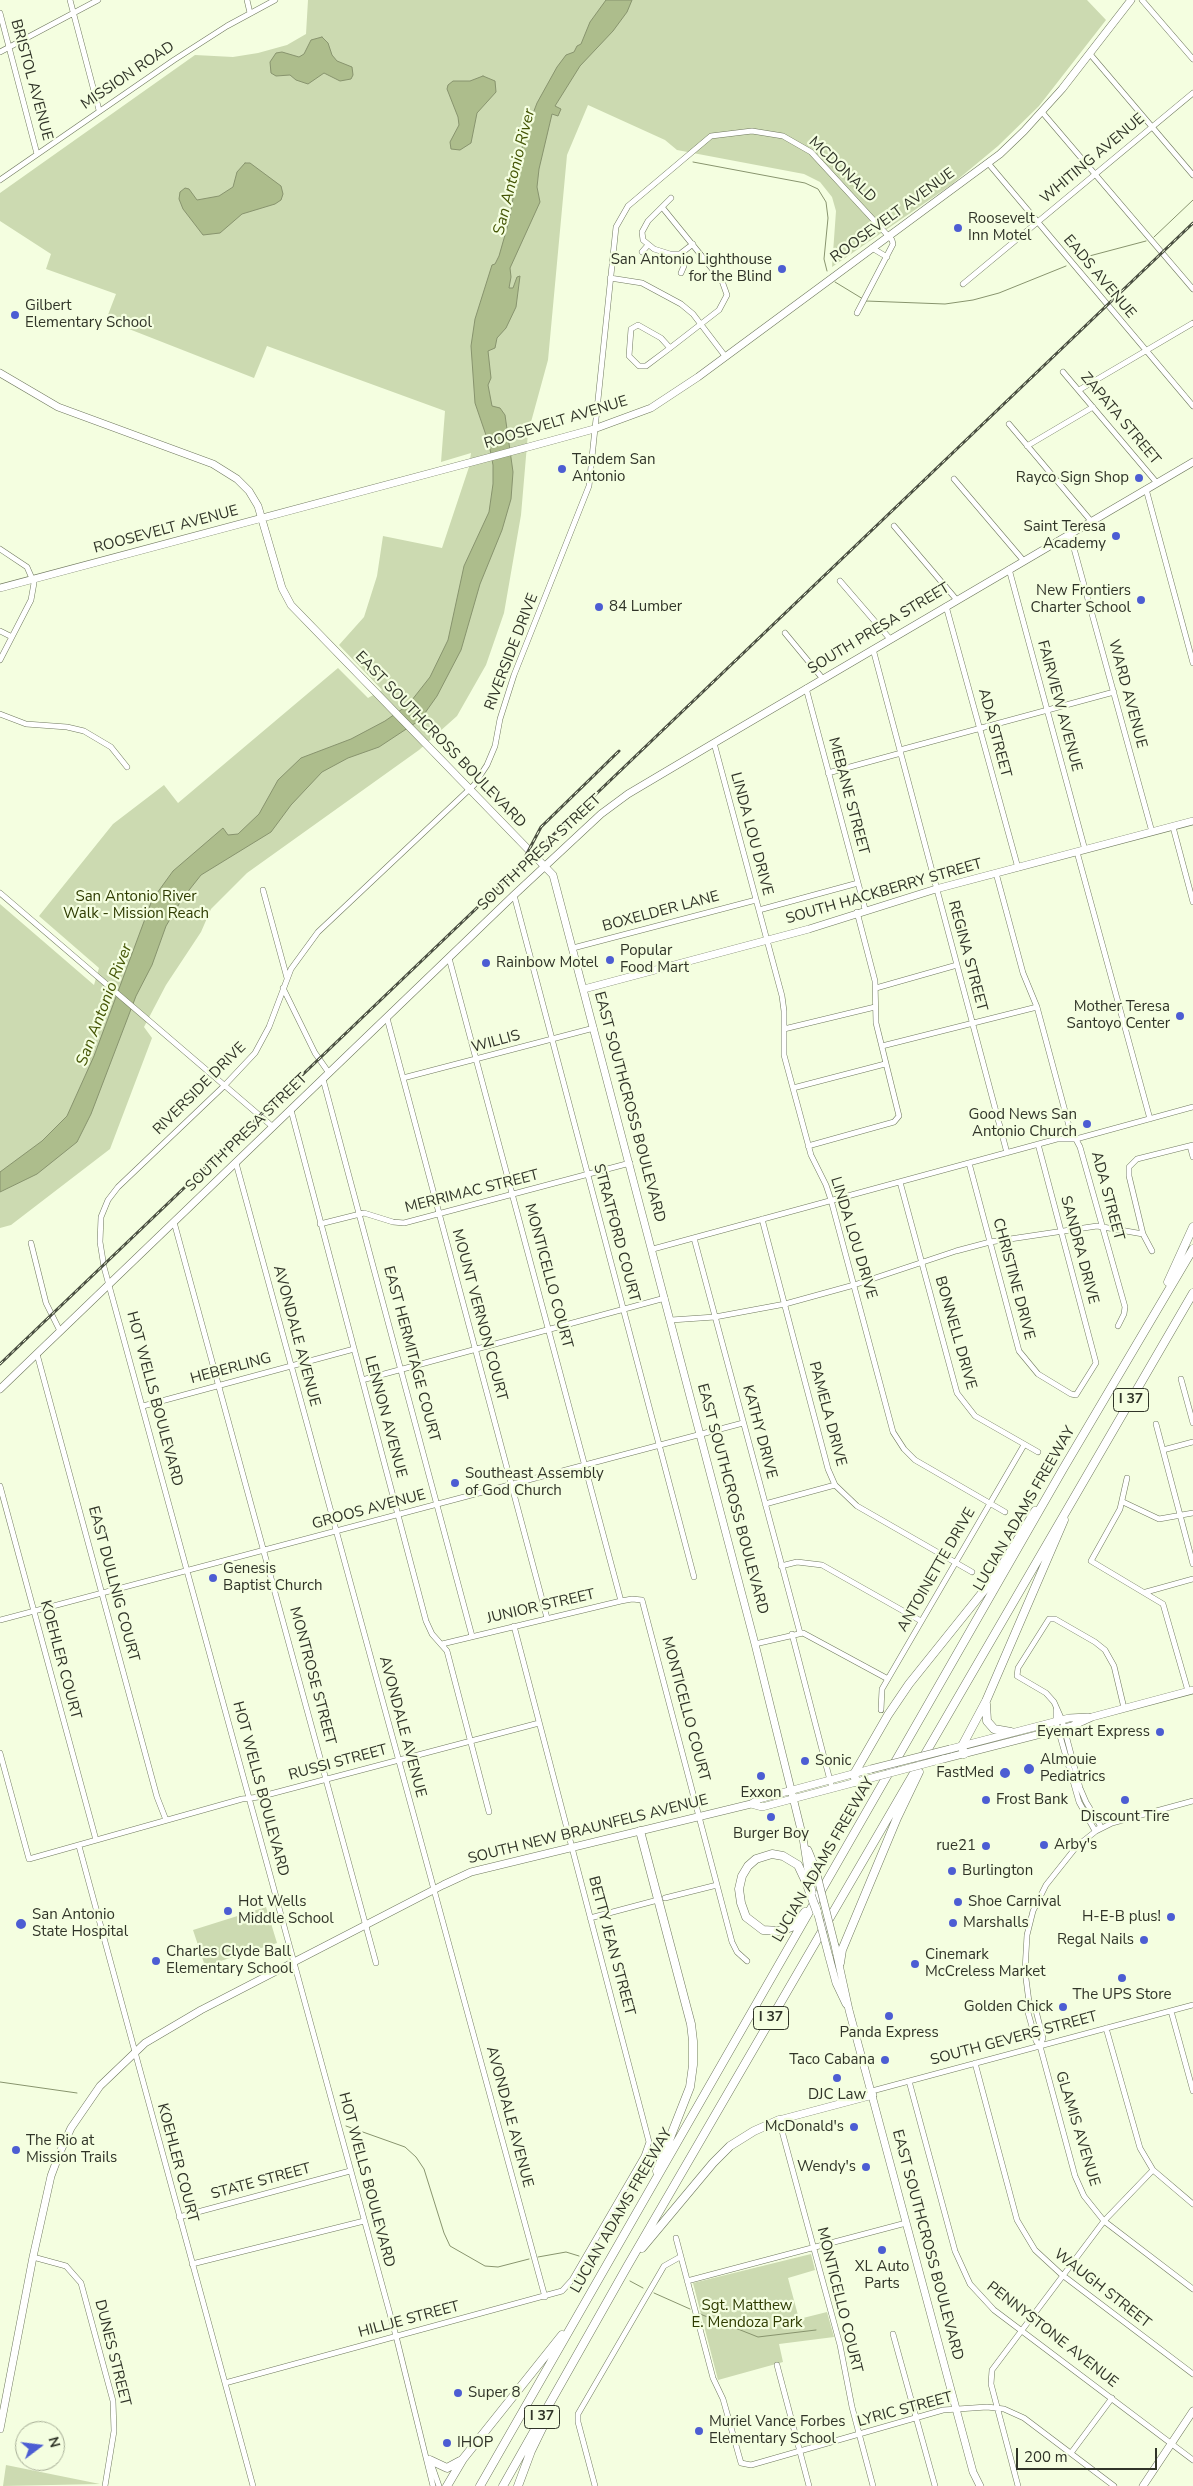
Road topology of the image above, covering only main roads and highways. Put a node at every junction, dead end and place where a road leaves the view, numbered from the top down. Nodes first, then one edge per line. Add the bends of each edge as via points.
1 (1131, 0) edge
2 (0, 373) edge
3 (1193, 462) edge
4 (263, 519) junction
5 (0, 588) edge
6 (1193, 821) edge
7 (544, 866) junction
8 (584, 989) junction
9 (1193, 1226) edge
10 (1193, 1249) edge
11 (1193, 1293) edge
12 (1156, 1310) junction
13 (0, 1389) edge
14 (1054, 1486) junction
15 (1068, 1506) junction
16 (1190, 1690) edge
17 (986, 1701) junction
18 (946, 1717) junction
19 (1092, 1717) junction
20 (1011, 1732) junction
21 (963, 1750) junction
22 (854, 1774) junction
23 (860, 1781) junction
24 (791, 1790) junction
25 (793, 1799) junction
26 (751, 1804) junction
27 (640, 1831) junction
28 (804, 1838) junction
29 (834, 1869) junction
30 (808, 1879) junction
31 (817, 1912) joint
32 (840, 1963) junction
33 (849, 2010) junction
34 (872, 2093) junction
35 (779, 2120) joint
36 (625, 2235) junction
37 (628, 2265) junction
38 (585, 2303) junction
39 (582, 2347) junction
40 (1193, 2411) edge
41 (0, 2429) edge
42 (463, 2459) junction
43 (430, 2460) road end
44 (447, 2486) edge
45 (480, 2486) edge
46 (503, 2486) edge
47 (518, 2486) edge
48 (980, 2486) edge
49 (1143, 2486) edge

1 - 4 main road, ROOSEVELT AVENUE via 1042,112 988,163 651,408 594,429
2 - 4 main road, EAST SOUTHCROSS BOULEVARD via 62,409 223,469 249,491
3 - 7 main road, SOUTH PRESA STREET via 616,802
4 - 5 main road, ROOSEVELT AVENUE
4 - 7 main road, EAST SOUTHCROSS BOULEVARD via 282,588 291,605
6 - 8 main road, SOUTH HACKBERRY STREET via 936,889 767,940
7 - 8 main road, EAST SOUTHCROSS BOULEVARD via 556,881
7 - 13 main road, SOUTH PRESA STREET
8 - 24 main road, EAST SOUTHCROSS BOULEVARD via 756,1644
9 - 12 highway
10 - 12 highway, LUCIAN ADAMS FREEWAY / I 37
11 - 15 highway, I 37
12 - 14 highway, LUCIAN ADAMS FREEWAY / I 37
14 - 22 highway via 1031,1516 977,1602 909,1684
14 - 29 highway, LUCIAN ADAMS FREEWAY / I 37
15 - 17 highway via 1060,1533
15 - 18 highway, I 37
16 - 19 main road, SOUTH NEW BRAUNFELS AVENUE
17 - 20 highway via 987,1721 994,1729
17 - 21 highway
18 - 32 highway via 897,1818 842,1950
18 - 37 highway, I 37
19 - 20 main road, SOUTH NEW BRAUNFELS AVENUE
19 - 21 main road, SOUTH NEW BRAUNFELS AVENUE via 1061,1729
20 - 21 main road, SOUTH NEW BRAUNFELS AVENUE
21 - 22 main road, SOUTH NEW BRAUNFELS AVENUE, bridge via 950,1749
21 - 23 main road, SOUTH NEW BRAUNFELS AVENUE, bridge via 944,1759
22 - 23 highway
22 - 24 main road, SOUTH NEW BRAUNFELS AVENUE
23 - 25 main road, SOUTH NEW BRAUNFELS AVENUE
24 - 25 main road, EAST SOUTHCROSS BOULEVARD
24 - 26 main road, SOUTH NEW BRAUNFELS AVENUE
25 - 26 main road, SOUTH NEW BRAUNFELS AVENUE via 762,1807
25 - 28 main road, EAST SOUTHCROSS BOULEVARD
26 - 27 main road, SOUTH NEW BRAUNFELS AVENUE
27 - 36 highway via 691,2024 693,2065 681,2114
27 - 41 main road, SOUTH NEW BRAUNFELS AVENUE via 479,1870 434,1889 166,2030 134,2052 100,2086 70,2128 51,2176
28 - 30 main road, EAST SOUTHCROSS BOULEVARD
28 - 32 main road, EAST SOUTHCROSS BOULEVARD, bridge via 815,1867
29 - 30 highway via 794,1926 778,1932 770,1931 758,1927 746,1917 740,1883 744,1871 756,1859 772,1854 783,1856 798,1865
29 - 36 highway, LUCIAN ADAMS FREEWAY / I 37
30 - 31 highway, bridge
31 - 33 main road, EAST SOUTHCROSS BOULEVARD, bridge via 836,1983
32 - 33 main road, EAST SOUTHCROSS BOULEVARD
33 - 34 main road, EAST SOUTHCROSS BOULEVARD
34 - 35 main road, SOUTH GEVERS STREET
34 - 48 main road, EAST SOUTHCROSS BOULEVARD
35 - 37 highway via 730,2146
36 - 38 highway, LUCIAN ADAMS FREEWAY / I 37
37 - 39 highway, I 37
38 - 42 highway via 528,2380
38 - 45 highway, LUCIAN ADAMS FREEWAY / I 37
39 - 46 highway, I 37
39 - 47 highway
40 - 49 main road
42 - 43 highway via 447,2468
42 - 44 highway

